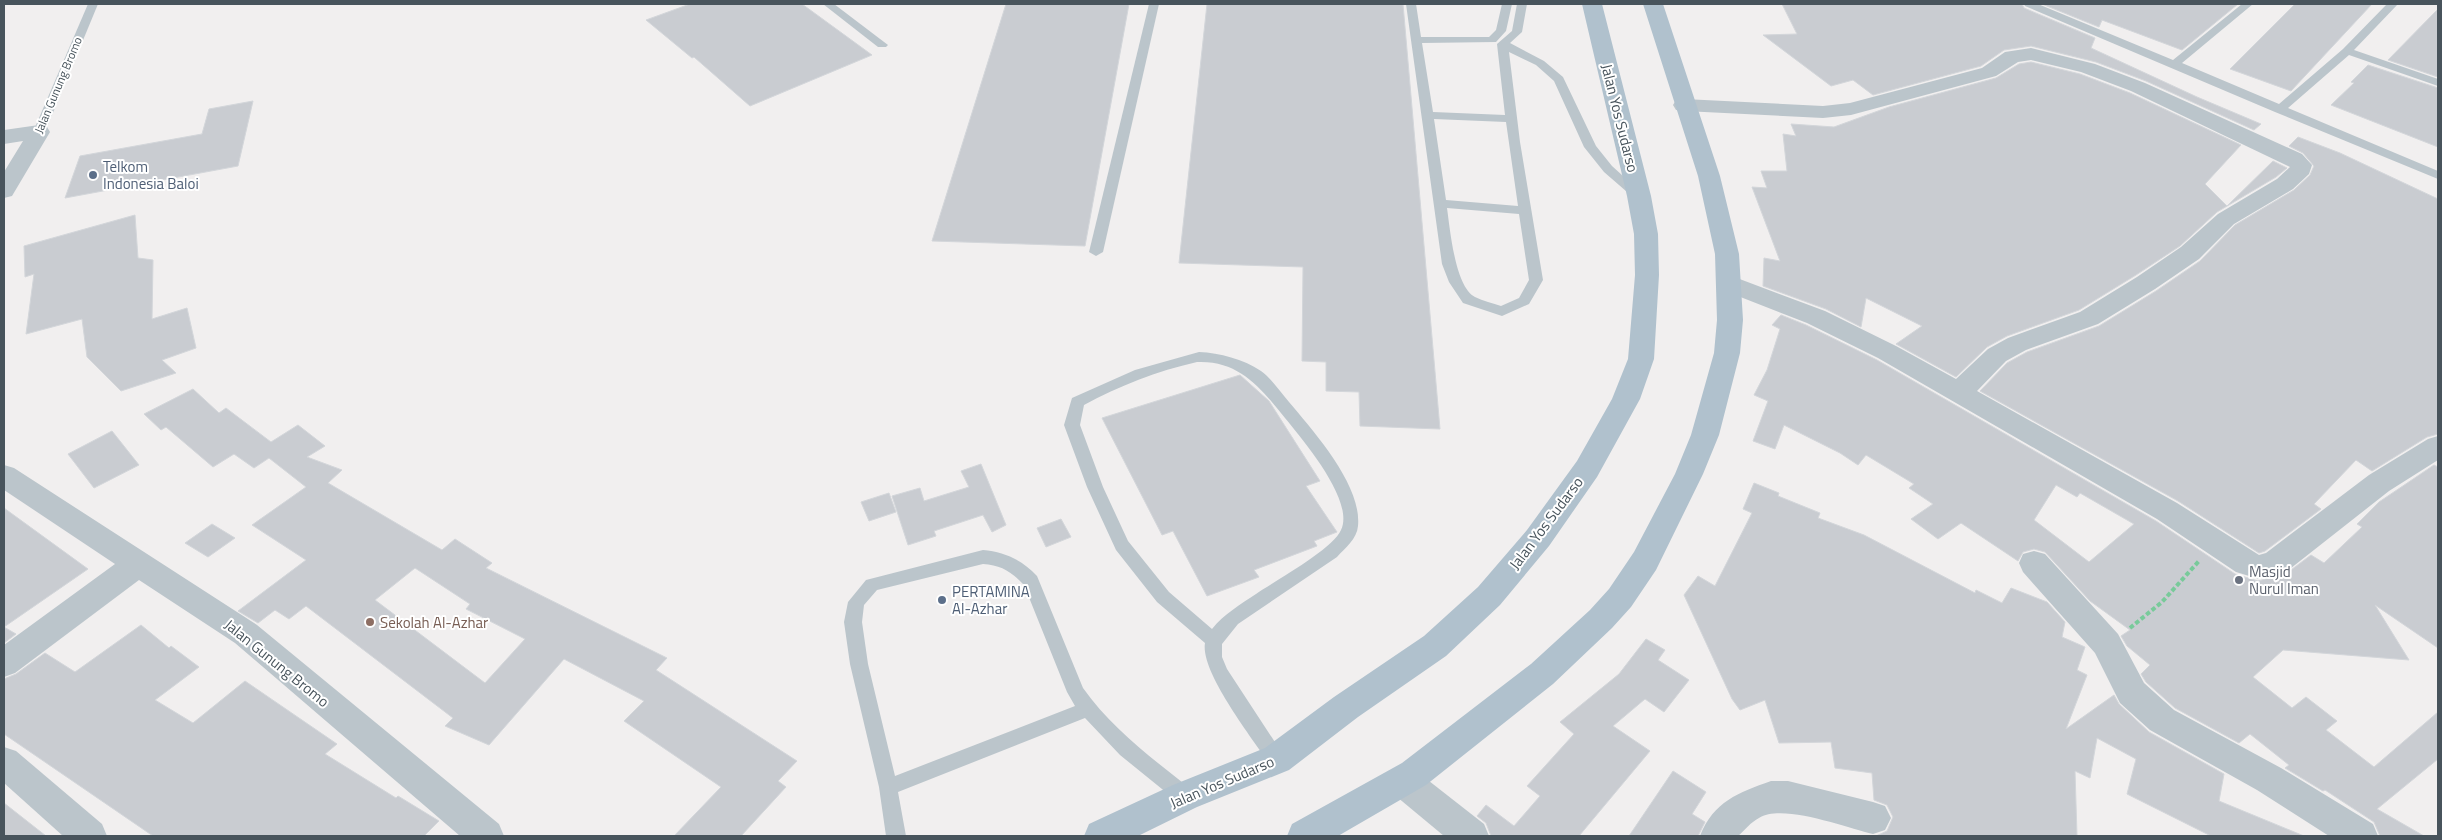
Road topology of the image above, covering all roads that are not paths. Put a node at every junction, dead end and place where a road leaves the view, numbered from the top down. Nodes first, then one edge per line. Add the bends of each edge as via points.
1 (93, 4) edge
2 (828, 4) edge
3 (1154, 4) edge
4 (1411, 4) edge
5 (1507, 4) edge
6 (1522, 4) edge
7 (1592, 4) edge
8 (1653, 4) edge
9 (2028, 4) edge
10 (2248, 4) edge
11 (2394, 4) edge
12 (1415, 40) junction
13 (1503, 44) junction
14 (882, 45) dead end
15 (2347, 51) junction
16 (2176, 63) junction
17 (2438, 83) edge
18 (1684, 105) junction
19 (2280, 110) junction
20 (1426, 115) junction
21 (1512, 118) junction
22 (39, 132) junction
23 (4, 136) edge
24 (2438, 175) edge
25 (4, 191) edge
26 (1639, 196) junction
27 (1440, 204) junction
28 (1525, 210) junction
29 (1096, 252) dead end
30 (1729, 283) junction
31 (1959, 392) junction
32 (2438, 446) edge
33 (4, 476) edge
34 (2034, 563) dead end
35 (137, 564) junction
36 (1213, 640) junction
37 (4, 663) edge
38 (1088, 709) junction
39 (1277, 759) junction
40 (4, 762) edge
41 (1403, 781) junction
42 (888, 788) junction
43 (1185, 796) junction
44 (1873, 818) dead end
45 (89, 836) edge
46 (486, 836) edge
47 (896, 836) edge
48 (1102, 836) edge
49 (1304, 836) edge
50 (1471, 836) edge
51 (1718, 836) edge
52 (2360, 836) edge

1 - 22 lane, Jalan Gunung Bromo
2 - 14 lane
3 - 29 lane
4 - 12 lane
5 - 12 lane via 1501,31 1492,40
6 - 13 lane via 1517,32
7 - 26 main road, Jalan Yos Sudarso
8 - 18 main road
9 - 16 lane
10 - 16 lane
11 - 15 lane
12 - 20 lane
13 - 21 lane
13 - 26 lane via 1540,63 1559,79 1590,147 1608,169
15 - 17 lane
15 - 19 lane
16 - 19 lane
18 - 30 main road via 1709,176 1727,254
18 - 31 street via 1823,112 1851,109 1989,72 2012,56 2031,54 2088,68 2138,87 2294,159 2301,166 2301,170 2285,184 2226,219 2190,253 2146,283 2089,318 2017,344 1997,355
19 - 24 lane
20 - 21 lane
20 - 27 lane
21 - 28 lane
22 - 23 street
22 - 25 street, Jalan Gunung Bromo
26 - 39 main road, Jalan Yos Sudarso via 1646,234 1647,275 1640,359 1626,399 1587,469 1538,538 1489,596 1435,646
27 - 28 lane
27 - 28 lane via 1449,264 1456,282 1468,300 1502,311 1524,301 1536,280
30 - 31 street via 1816,317
30 - 41 main road via 1730,320 1726,353 1705,435 1689,474 1634,578 1601,618 1542,674
31 - 32 street via 2167,511 2247,563 2259,567 2270,566 2379,483
33 - 35 street, Jalan Gunung Bromo
34 - 52 street via 2107,644 2132,693 2162,720 2269,779
35 - 37 street
35 - 46 street, Jalan Gunung Bromo via 246,634
36 - 36 lane via 1232,619 1331,552 1344,539 1350,527 1351,513 1347,497 1326,461 1262,380 1239,366 1201,357 1166,365 1106,386 1076,402 1072,425 1095,487 1122,545 1163,597
36 - 39 lane via 1213,660 1220,674
38 - 42 lane
38 - 42 lane via 1076,692 1031,581 1008,562 983,557 968,559 872,586 856,602 853,622 859,664
38 - 43 lane via 1127,749
39 - 43 main road, Jalan Yos Sudarso
40 - 45 street
41 - 49 main road
41 - 50 street
42 - 47 lane
43 - 48 main road, Jalan Yos Sudarso
44 - 51 street via 1788,797 1771,797 1746,806 1721,828

